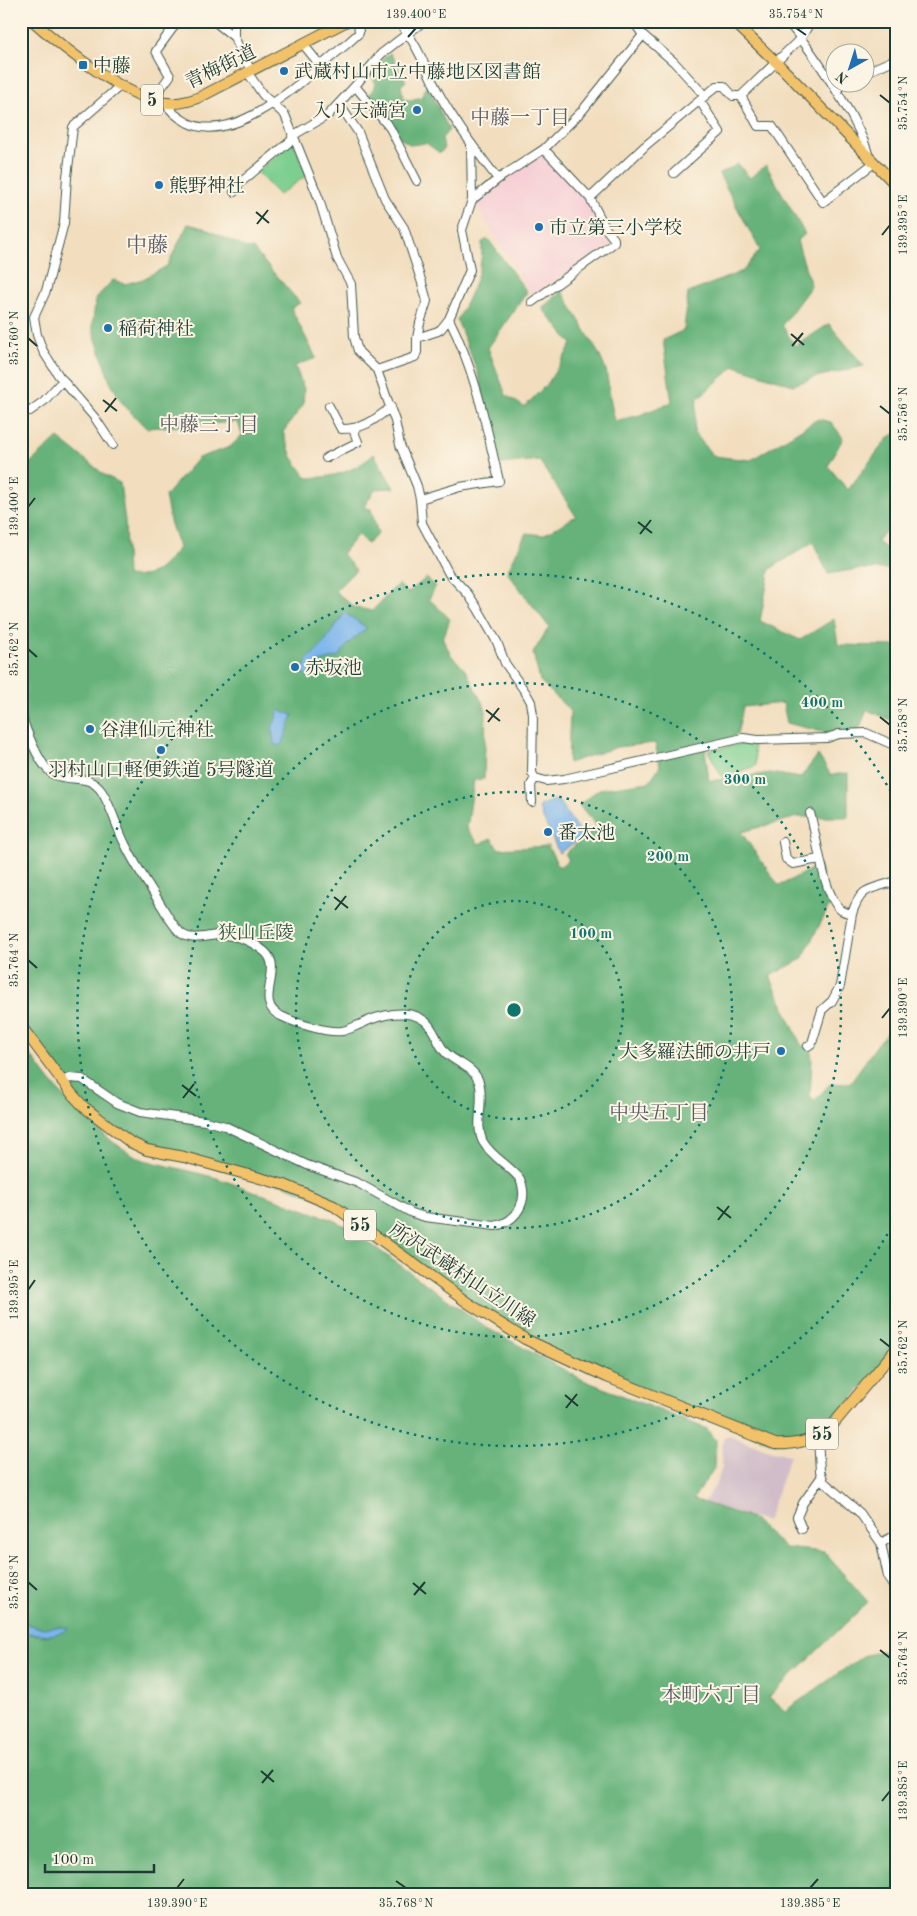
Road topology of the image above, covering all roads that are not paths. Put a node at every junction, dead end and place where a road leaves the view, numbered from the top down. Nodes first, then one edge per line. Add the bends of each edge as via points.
1 (33, 21) edge
2 (178, 21) edge
3 (214, 21) edge
4 (234, 21) edge
5 (358, 21) edge
6 (396, 21) edge
7 (424, 21) edge
8 (633, 21) edge
9 (733, 21) edge
10 (787, 21) edge
11 (811, 21) edge
12 (340, 23) edge
13 (408, 32) junction
14 (643, 35) junction
15 (234, 37) junction
16 (801, 38) junction
17 (303, 44) junction
18 (896, 59) edge
19 (776, 62) junction
20 (320, 65) junction
21 (874, 69) edge
22 (824, 72) edge
23 (248, 73) junction
24 (121, 85) junction
25 (356, 86) junction
26 (838, 92) edge
27 (741, 96) junction
28 (703, 98) junction
29 (152, 100) junction
30 (166, 103) junction
31 (339, 104) junction
32 (272, 105) junction
33 (293, 137) junction
34 (471, 145) junction
35 (544, 149) junction
36 (872, 160) junction
37 (674, 173) dead end
38 (498, 179) junction
39 (417, 181) dead end
40 (896, 185) edge
41 (236, 186) dead end
42 (590, 198) junction
43 (472, 200) junction
44 (532, 302) dead end
45 (449, 319) junction
46 (417, 338) junction
47 (377, 370) junction
48 (63, 380) junction
49 (330, 406) dead end
50 (391, 407) junction
51 (30, 411) dead end
52 (353, 429) junction
53 (113, 445) dead end
54 (326, 458) dead end
55 (420, 499) junction
56 (21, 713) edge
57 (896, 746) edge
58 (535, 778) junction
59 (532, 802) dead end
60 (810, 813) dead end
61 (784, 842) dead end
62 (819, 859) junction
63 (896, 882) edge
64 (852, 914) junction
65 (21, 1026) edge
66 (808, 1046) dead end
67 (61, 1081) junction
68 (896, 1349) edge
69 (818, 1437) junction
70 (822, 1476) junction
71 (802, 1529) dead end
72 (896, 1535) edge
73 (881, 1542) junction
74 (896, 1592) edge

1 - 24 main road, 青梅街道 / 5 via 71,53
2 - 29 street via 156,51 170,76
3 - 15 street
4 - 15 street
5 - 20 street via 360,29 357,35
6 - 13 street
7 - 13 street
8 - 14 street
9 - 19 main road
10 - 16 street
11 - 16 street
12 - 17 main road, 青梅街道 / 5
13 - 25 street via 381,54
13 - 34 street via 438,92
14 - 28 street via 674,62
14 - 35 street via 582,111
15 - 23 street via 249,67
16 - 19 street
16 - 22 street
17 - 20 street
17 - 23 main road, 青梅街道 / 5
18 - 21 street
19 - 27 street
19 - 36 main road
20 - 32 street
23 - 30 main road, 青梅街道 / 5 via 194,100
23 - 32 street
24 - 29 main road, 青梅街道 / 5
24 - 48 street via 73,128 64,223 46,290 34,317 43,351
25 - 31 street
25 - 39 street via 390,128
26 - 36 street
27 - 28 street via 733,96 720,85
27 - 36 street via 758,126 772,126 823,202
28 - 37 street via 720,132
28 - 42 street
29 - 30 main road, 青梅街道 / 5
30 - 32 street via 168,109 184,121 206,128 235,123
31 - 33 street
31 - 46 street via 358,132 385,198 404,228 427,300
32 - 33 street via 285,115
33 - 41 street
33 - 47 street via 319,199 334,250 351,284 354,337 358,351
34 - 38 street
34 - 43 street
35 - 38 street
35 - 42 street
36 - 40 main road
38 - 43 street
42 - 44 street via 614,243
43 - 45 street via 462,230 470,270
45 - 46 street via 438,332
45 - 55 street via 464,348 499,481 460,487
46 - 47 street via 415,357
47 - 50 street
48 - 51 street
48 - 53 street
49 - 52 street via 341,429
50 - 52 street via 367,425
50 - 55 street via 400,445
52 - 54 street via 358,442
55 - 58 street via 422,523 436,551 449,574 472,600 508,668 531,702 532,773
56 - 67 street via 46,770 57,776 91,782 101,791 126,846 181,933 192,938 238,937 267,955 272,970 267,999 275,1013 333,1031 344,1031 368,1020 399,1014 415,1015 426,1021 442,1049 477,1077 481,1093 481,1137 520,1179 522,1202 514,1217 495,1226 425,1217 402,1209 350,1179 308,1165 225,1126 140,1112 117,1103 82,1079
57 - 58 street via 866,733 827,738 743,738 564,780
58 - 59 street
60 - 62 street
61 - 62 street via 786,859 793,864
62 - 64 street via 834,900 842,911
63 - 64 street via 865,890
64 - 66 street via 840,986 832,1001 822,1010 812,1043
65 - 67 main road, 所沢武蔵村山立川線 / 55
67 - 69 main road, 所沢武蔵村山立川線 / 55 via 84,1107 112,1130 147,1150 285,1185 334,1206 468,1303 525,1339 607,1377 775,1444 800,1443
68 - 69 main road, 所沢武蔵村山立川線 / 55 via 830,1428
69 - 70 street
70 - 71 street via 797,1517
70 - 73 street via 824,1482 860,1514
72 - 73 street
73 - 74 street via 888,1577

